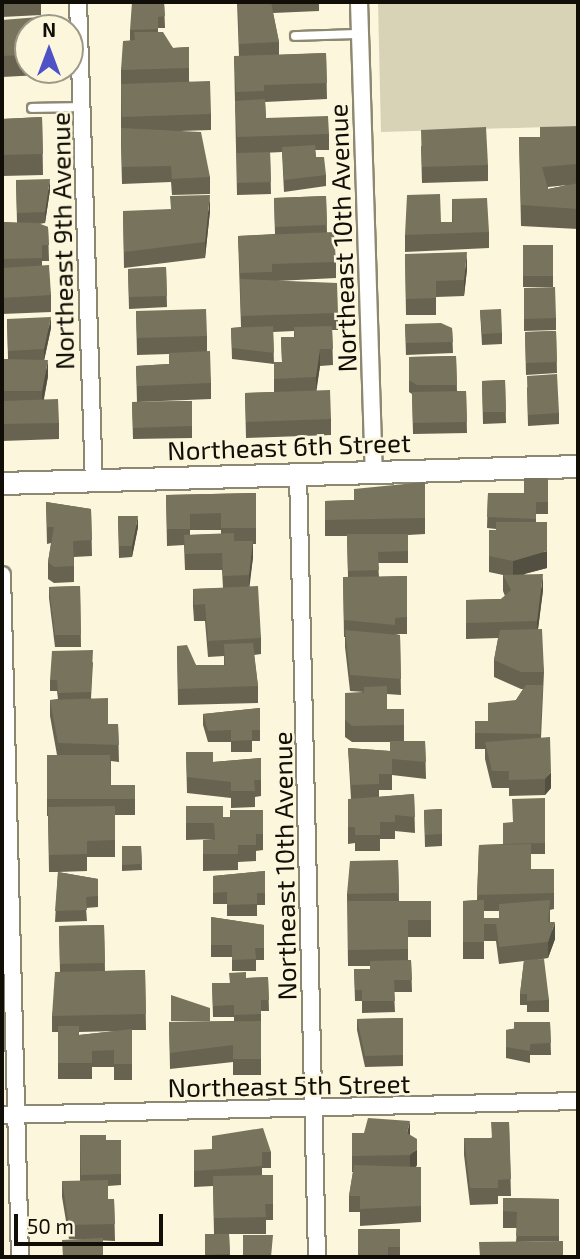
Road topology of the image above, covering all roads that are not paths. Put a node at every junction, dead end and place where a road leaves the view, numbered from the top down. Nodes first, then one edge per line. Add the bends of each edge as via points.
1 (78, 2) edge
2 (359, 2) edge
3 (360, 34) junction
4 (295, 36) dead end
5 (84, 107) junction
6 (32, 108) dead end
7 (578, 466) edge
8 (374, 472) junction
9 (298, 474) junction
10 (94, 479) junction
11 (2, 482) edge
12 (2, 575) edge
13 (578, 1101) edge
14 (314, 1110) junction
15 (9, 1115) edge
16 (20, 1257) edge
17 (317, 1257) edge

1 - 5 street, Northeast 9th Avenue
2 - 3 street, Northeast 10th Avenue
3 - 4 lane
3 - 8 street, Northeast 10th Avenue
5 - 6 lane
5 - 10 street, Northeast 9th Avenue
7 - 8 street, Northeast 6th Street
8 - 9 street, Northeast 6th Street
9 - 10 street, Northeast 6th Street
9 - 14 street, Northeast 10th Avenue
10 - 11 street, Northeast 6th Street
12 - 15 street
13 - 14 street, Northeast 5th Street
14 - 15 street, Northeast 5th Street
14 - 17 street, Northeast 10th Avenue
15 - 16 street

